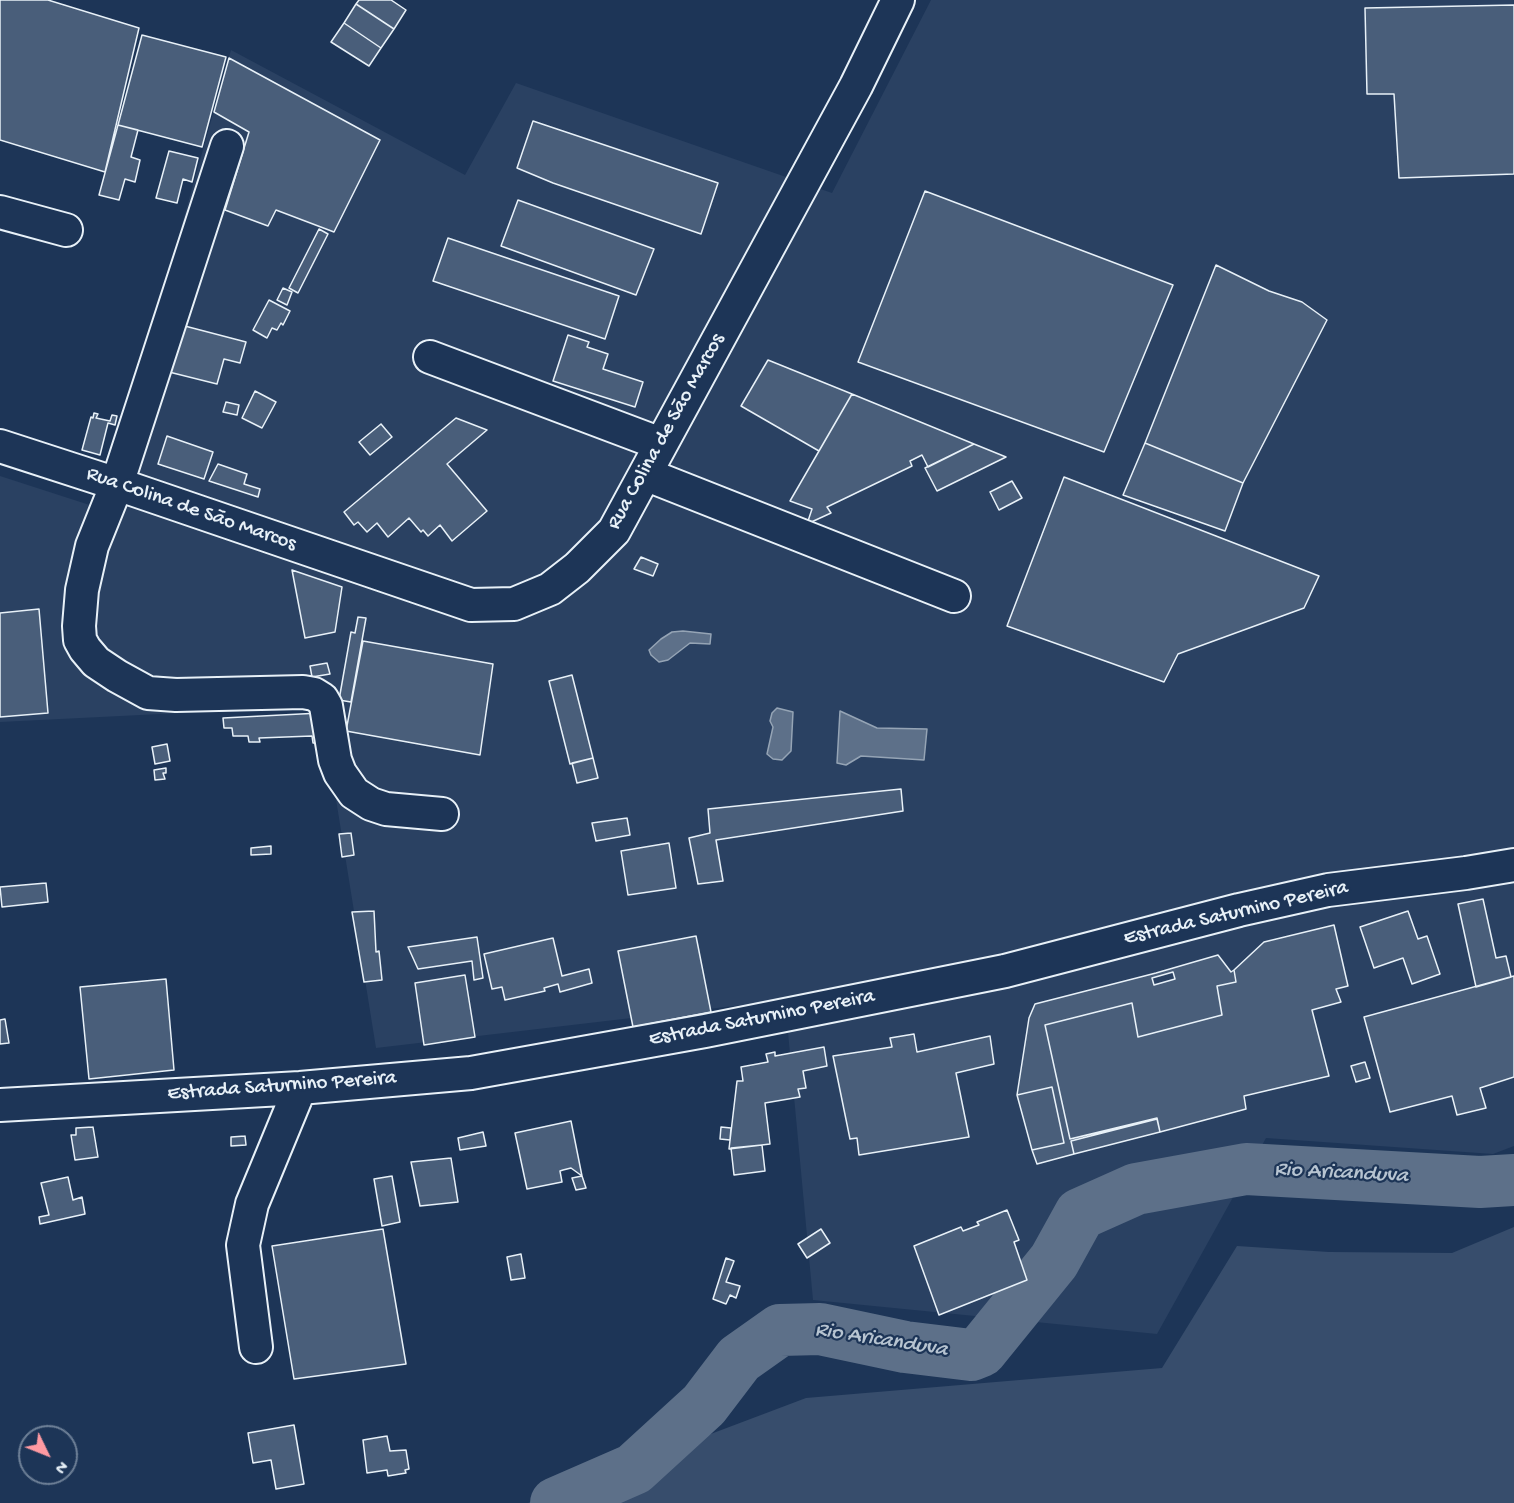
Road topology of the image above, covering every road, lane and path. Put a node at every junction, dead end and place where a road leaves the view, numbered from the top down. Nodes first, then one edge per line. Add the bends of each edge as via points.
1 (898, 0) edge
2 (227, 147) dead end
3 (0, 212) edge
4 (66, 230) dead end
5 (430, 357) dead end
6 (662, 444) junction
7 (0, 446) edge
8 (645, 474) junction
9 (117, 484) junction
10 (954, 596) dead end
11 (442, 814) dead end
12 (1514, 865) edge
13 (300, 1088) junction
14 (0, 1105) edge
15 (256, 1347) dead end

1 - 6 street, Rua Colina de São Marcos via 856,86
2 - 9 street
3 - 4 street
5 - 6 street
6 - 8 street, Rua Colina de São Marcos
7 - 9 street, Rua Colina de São Marcos
8 - 9 street, Rua Colina de São Marcos via 614,531 550,589 514,604 471,605
8 - 10 street
9 - 11 street via 93,546 82,590 80,640 96,662 148,693 314,694 326,706 335,760 354,793 386,809
12 - 13 street, Estrada Saturnino Pereira via 1328,890 1005,971 705,1031 471,1073
13 - 14 street, Estrada Saturnino Pereira
13 - 15 street via 252,1204 243,1245

